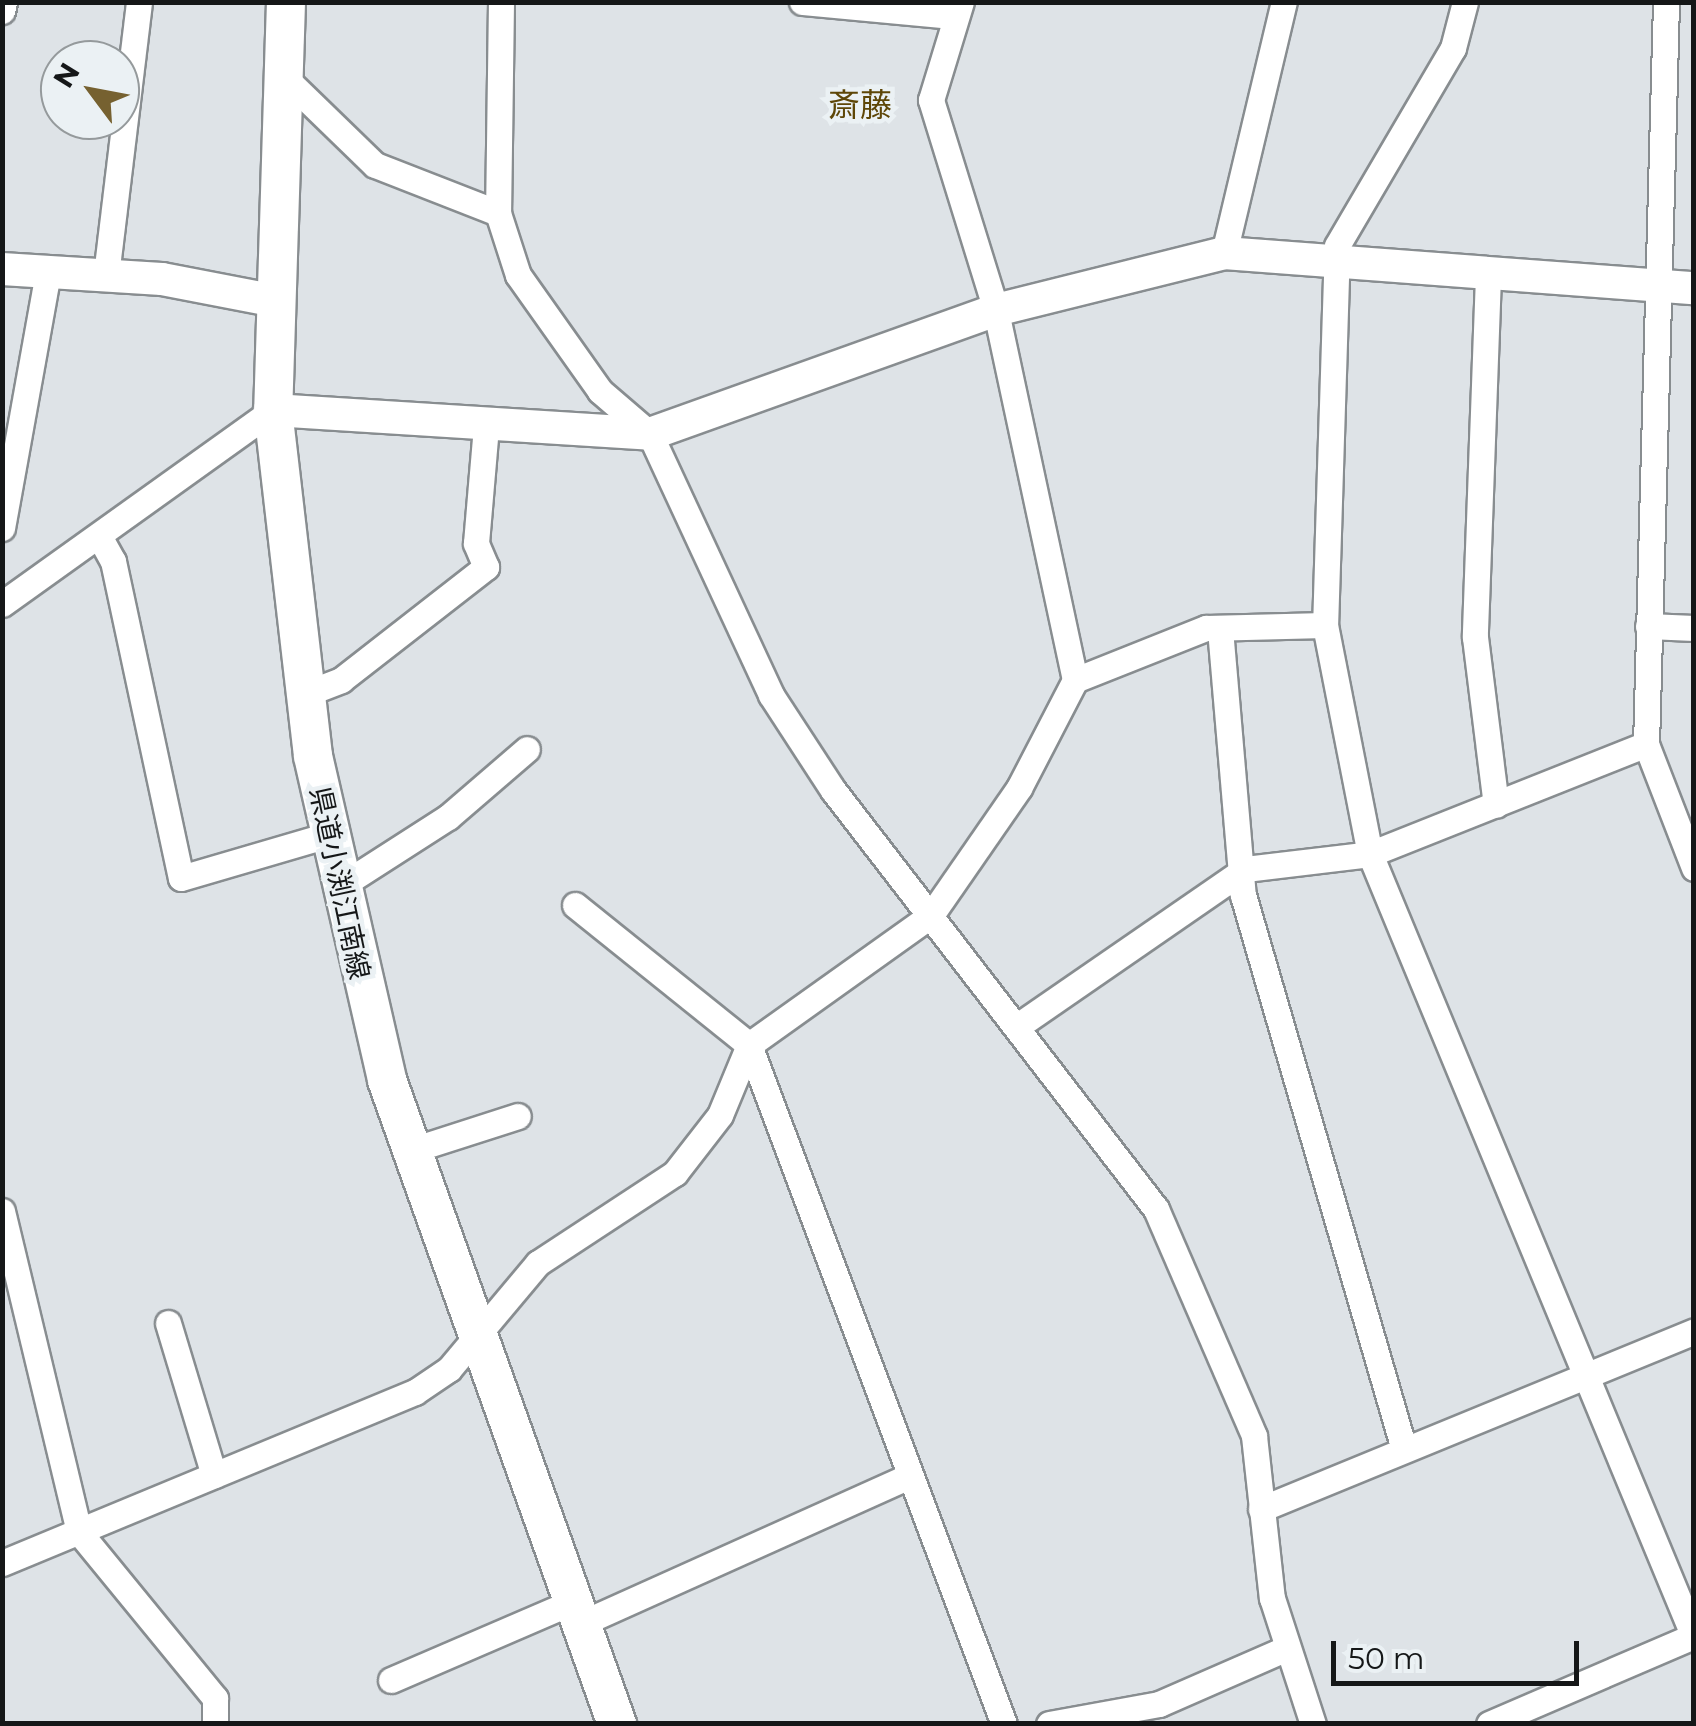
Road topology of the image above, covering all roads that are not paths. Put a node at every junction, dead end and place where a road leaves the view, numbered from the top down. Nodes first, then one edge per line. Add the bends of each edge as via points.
1 (4, 2) edge
2 (138, 2) edge
3 (286, 2) edge
4 (502, 2) edge
5 (802, 2) edge
6 (1284, 2) edge
7 (1465, 2) edge
8 (1666, 2) edge
9 (957, 9) edge
10 (2, 10) edge
11 (282, 74) junction
12 (498, 213) junction
13 (1224, 253) junction
14 (1332, 266) junction
15 (2, 269) edge
16 (48, 272) junction
17 (106, 275) junction
18 (1488, 276) junction
19 (1655, 286) junction
20 (1694, 288) edge
21 (271, 300) junction
22 (996, 310) junction
23 (273, 410) junction
24 (486, 426) junction
25 (650, 434) junction
26 (2, 528) edge
27 (99, 536) junction
28 (2, 604) edge
29 (1325, 624) junction
30 (1648, 626) junction
31 (1220, 628) junction
32 (1694, 628) edge
33 (1074, 680) junction
34 (305, 694) junction
35 (1646, 744) junction
36 (527, 749) dead end
37 (1496, 805) junction
38 (328, 834) junction
39 (1370, 854) junction
40 (1245, 868) junction
41 (1694, 868) edge
42 (338, 888) junction
43 (575, 906) dead end
44 (931, 915) junction
45 (1022, 1023) junction
46 (749, 1045) junction
47 (518, 1116) dead end
48 (412, 1150) junction
49 (2, 1211) edge
50 (168, 1323) dead end
51 (1694, 1331) edge
52 (480, 1332) junction
53 (1584, 1374) junction
54 (1404, 1449) junction
55 (214, 1475) junction
56 (909, 1476) junction
57 (1260, 1509) junction
58 (79, 1532) junction
59 (2, 1563) edge
60 (576, 1613) junction
61 (1693, 1636) edge
62 (1285, 1649) junction
63 (390, 1680) dead end
64 (215, 1724) edge
65 (616, 1724) edge
66 (1004, 1724) edge
67 (1049, 1724) edge
68 (1312, 1724) edge
69 (1489, 1724) edge

1 - 10 street
2 - 17 street
3 - 11 main road, 県道小渕江南線
4 - 12 street
5 - 9 street
6 - 13 street
7 - 14 street via 1453,48
8 - 19 street
9 - 22 street via 931,100
11 - 12 street via 375,165
11 - 21 main road, 県道小渕江南線
12 - 25 street via 551,331
13 - 14 street
13 - 22 street
14 - 18 street
14 - 29 street
15 - 16 street
16 - 17 street
16 - 26 street
17 - 21 street
18 - 19 street
18 - 37 street via 1475,637
19 - 20 street
19 - 30 street
21 - 23 main road, 県道小渕江南線
22 - 25 street
22 - 33 street
23 - 24 street
23 - 27 street
23 - 34 main road, 県道小渕江南線
24 - 25 street
24 - 34 street via 476,543 486,568 341,680
25 - 44 street via 771,695
27 - 28 street
27 - 38 street via 113,561 180,878
29 - 31 street
29 - 39 street
30 - 32 street
30 - 35 street
31 - 33 street
31 - 40 street
33 - 44 street via 1019,788
34 - 38 main road, 県道小渕江南線
35 - 37 street
35 - 41 street
36 - 42 street via 448,818
37 - 39 street
38 - 42 main road, 県道小渕江南線
39 - 40 street
39 - 53 street
40 - 45 street
40 - 54 street via 1243,895 1285,1059
42 - 48 main road, 県道小渕江南線
43 - 46 street
44 - 45 street
44 - 46 street
45 - 57 street via 1156,1209 1254,1436
46 - 52 street via 720,1115 675,1172 538,1263
46 - 56 street
47 - 48 street
48 - 52 main road, 県道小渕江南線
49 - 58 street
50 - 55 street
51 - 53 street
52 - 55 street via 415,1392
52 - 60 main road, 県道小渕江南線
53 - 54 street
53 - 61 street
54 - 57 street
55 - 58 street
56 - 60 street
56 - 66 street
57 - 62 street
58 - 59 street
58 - 64 street via 215,1698
60 - 63 street
60 - 65 main road, 県道小渕江南線
61 - 69 street
62 - 67 street via 1159,1704
62 - 68 street

